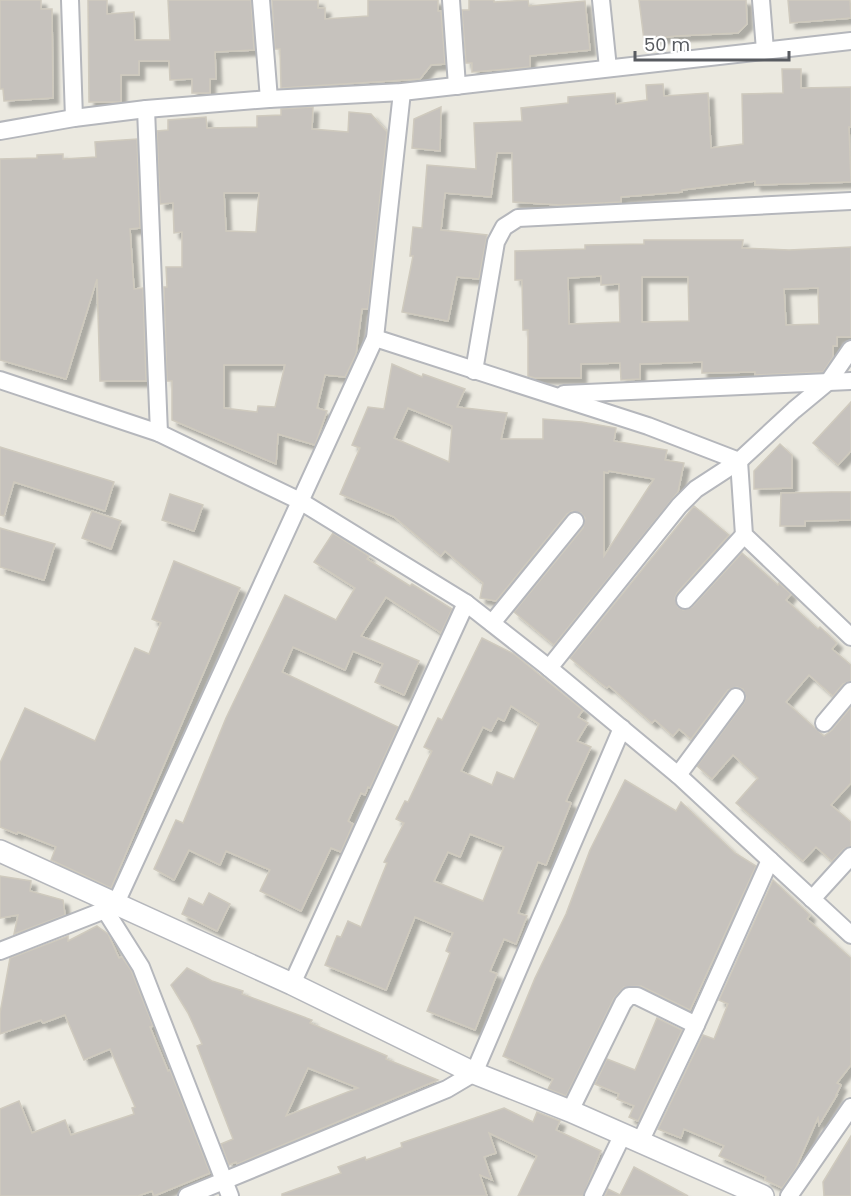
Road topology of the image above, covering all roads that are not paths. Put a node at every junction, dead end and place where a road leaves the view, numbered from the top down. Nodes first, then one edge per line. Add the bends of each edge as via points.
1 (70, 0) edge
2 (261, 0) edge
3 (451, 0) edge
4 (601, 0) edge
5 (761, 0) edge
6 (851, 41) edge
7 (765, 50) junction
8 (608, 68) junction
9 (457, 86) junction
10 (402, 92) junction
11 (269, 99) junction
12 (146, 109) junction
13 (74, 118) junction
14 (0, 131) edge
15 (851, 201) edge
16 (375, 338) junction
17 (851, 349) edge
18 (474, 371) junction
19 (0, 380) edge
20 (829, 381) junction
21 (851, 381) edge
22 (553, 394) junction
23 (159, 433) junction
24 (738, 461) junction
25 (300, 501) junction
26 (575, 521) dead end
27 (744, 535) junction
28 (685, 600) dead end
29 (466, 603) junction
30 (492, 623) junction
31 (851, 637) edge
32 (549, 668) junction
33 (851, 691) edge
34 (736, 698) dead end
35 (824, 723) dead end
36 (622, 728) junction
37 (678, 775) junction
38 (0, 851) edge
39 (851, 856) edge
40 (770, 860) junction
41 (812, 899) junction
42 (111, 906) junction
43 (851, 935) edge
44 (0, 951) edge
45 (292, 984) junction
46 (696, 1025) junction
47 (474, 1073) junction
48 (851, 1107) edge
49 (570, 1111) junction
50 (631, 1138) junction
51 (227, 1188) edge
52 (187, 1196) edge
53 (592, 1196) edge
54 (763, 1196) edge
55 (789, 1196) edge

1 - 13 street
2 - 11 street
3 - 9 street
4 - 8 street
5 - 7 street
6 - 7 street
7 - 8 street
8 - 9 street
9 - 10 street
10 - 11 street
10 - 16 street
11 - 12 street
12 - 13 street
12 - 23 street
13 - 14 street
15 - 18 street via 518,218 504,227 496,242
16 - 18 street
16 - 25 street
17 - 20 street
18 - 22 street
19 - 23 street
20 - 21 street
20 - 22 street
20 - 24 street
22 - 24 street
23 - 25 street
24 - 27 street
24 - 32 street via 696,489 679,506
25 - 29 street
25 - 42 street
26 - 30 street
27 - 28 street
27 - 31 street
29 - 30 street
29 - 45 street
30 - 32 street
32 - 36 street
33 - 35 street
34 - 37 street
36 - 37 street
36 - 47 street
37 - 40 street
38 - 42 street
39 - 41 street
40 - 41 street
40 - 46 street
41 - 43 street
42 - 44 street
42 - 45 street
42 - 51 street via 141,967
45 - 47 street
46 - 49 street via 630,996
46 - 50 street
47 - 49 street
47 - 51 street via 447,1089
48 - 55 street
49 - 50 street
50 - 53 street
50 - 54 street
51 - 52 street

